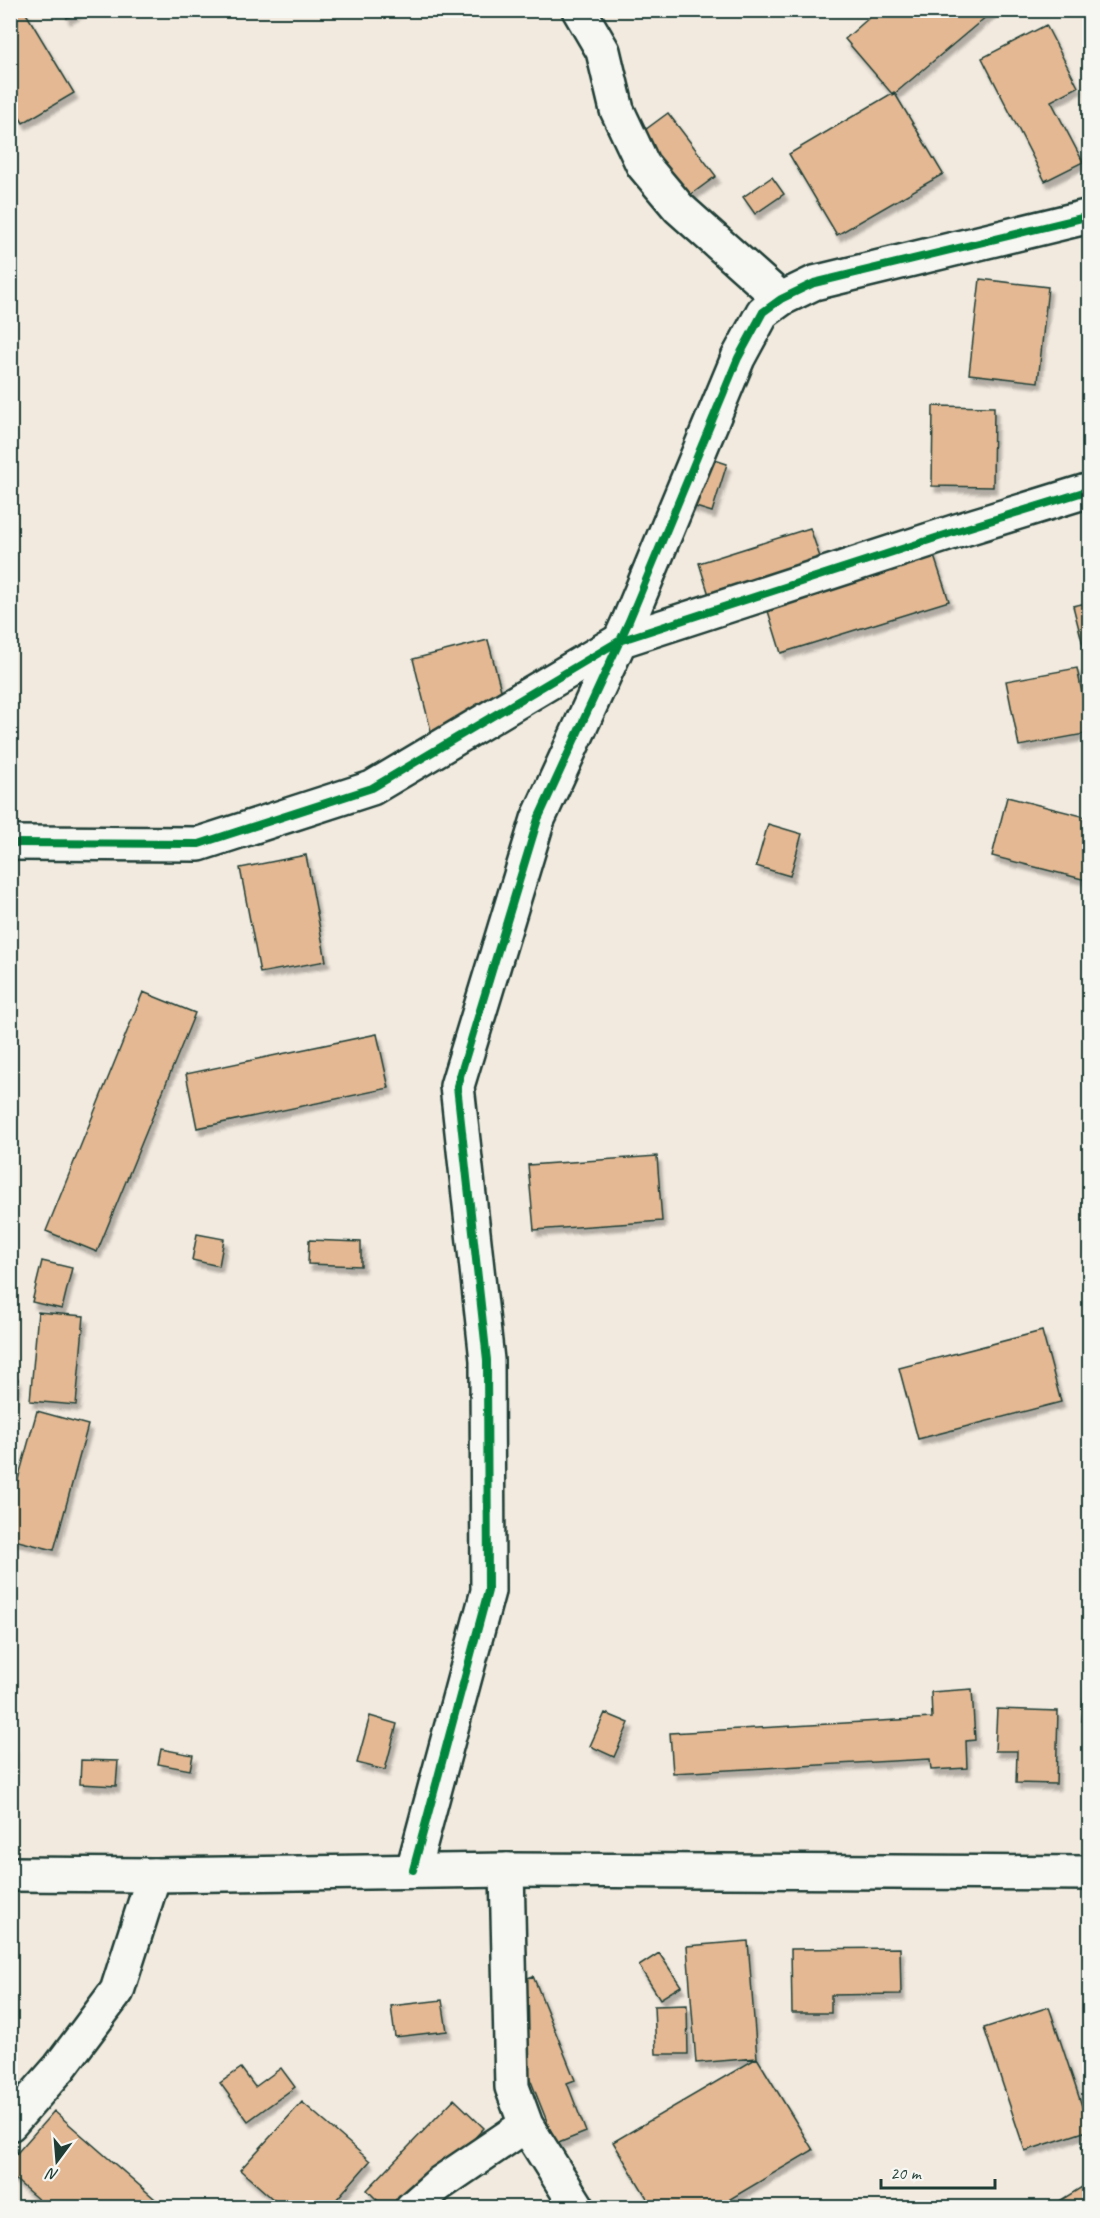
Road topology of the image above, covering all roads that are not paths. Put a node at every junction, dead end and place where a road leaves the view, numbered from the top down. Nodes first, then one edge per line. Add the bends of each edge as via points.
1 (579, 10) edge
2 (1089, 216) edge
3 (781, 299) junction
4 (1089, 490) edge
5 (618, 641) junction
6 (10, 843) edge
7 (413, 1870) junction
8 (507, 1870) junction
9 (1089, 1873) edge
10 (10, 1874) edge
11 (154, 1875) junction
12 (10, 2124) edge
13 (526, 2125) junction
14 (412, 2208) edge
15 (578, 2208) edge

1 - 3 street via 603,51 617,110 643,165 679,207
2 - 3 street via 814,283
3 - 5 street via 763,312 738,358
4 - 5 street
5 - 6 street via 372,788 199,844
5 - 7 street via 538,819 457,1086 487,1360 488,1591
7 - 8 street
7 - 11 street
8 - 9 street
8 - 13 street via 512,2087
10 - 11 street
11 - 12 street via 117,1991 60,2067
13 - 14 street via 439,2184
13 - 15 street

